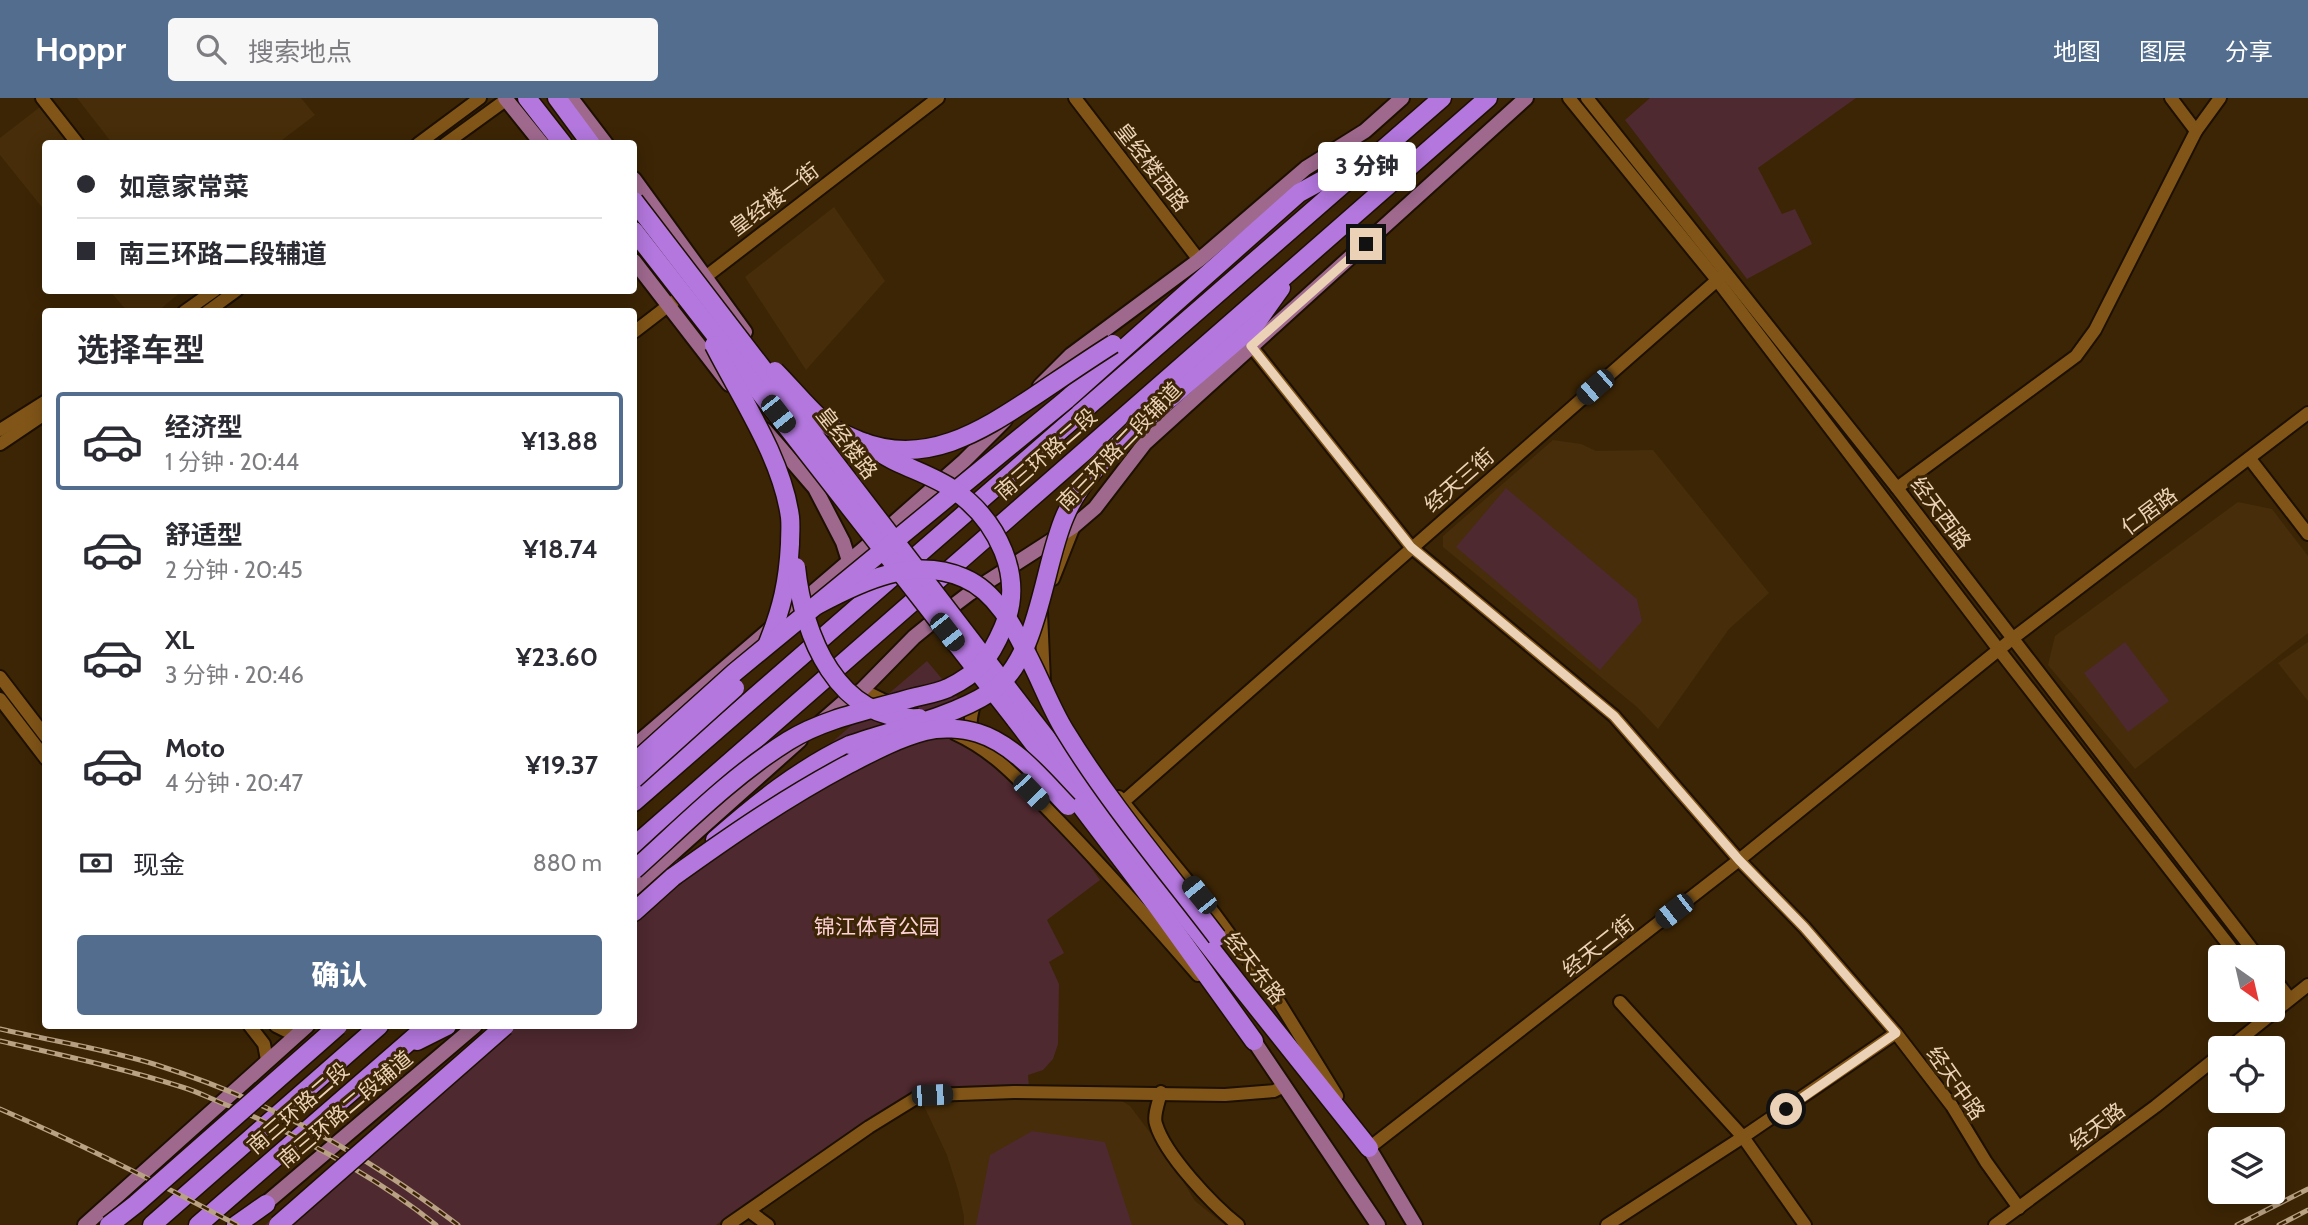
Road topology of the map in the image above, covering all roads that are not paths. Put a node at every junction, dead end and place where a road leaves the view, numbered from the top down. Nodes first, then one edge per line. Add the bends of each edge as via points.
1 (42, 98) edge
2 (480, 98) edge
3 (527, 98) edge
4 (557, 98) edge
5 (571, 98) edge
6 (938, 98) edge
7 (1075, 98) edge
8 (1402, 98) edge
9 (1441, 98) edge
10 (1488, 98) edge
11 (1525, 98) edge
12 (1569, 98) edge
13 (1587, 98) edge
14 (2171, 98) edge
15 (2220, 98) edge
16 (506, 99) edge
17 (2196, 131) junction
18 (75, 140) edge
19 (423, 140) edge
20 (450, 140) edge
21 (539, 140) edge
22 (560, 140) edge
23 (588, 140) edge
24 (603, 140) edge
25 (1341, 170) junction
26 (637, 184) edge
27 (637, 188) edge
28 (637, 206) edge
29 (637, 220) edge
30 (637, 234) edge
31 (1199, 260) junction
32 (1254, 261) junction
33 (1299, 262) junction
34 (637, 265) edge
35 (1722, 276) junction
36 (704, 277) junction
37 (228, 294) edge
38 (700, 302) junction
39 (205, 305) edge
40 (667, 306) junction
41 (637, 330) edge
42 (1251, 346) junction
43 (1114, 351) junction
44 (42, 404) edge
45 (2308, 413) edge
46 (42, 416) edge
47 (0, 430) edge
48 (865, 443) junction
49 (0, 444) edge
50 (2250, 459) junction
51 (1897, 488) junction
52 (790, 520) junction
53 (896, 521) junction
54 (1074, 526) junction
55 (2308, 534) edge
56 (1411, 547) junction
57 (849, 561) junction
58 (817, 605) junction
59 (2012, 639) junction
60 (1999, 650) junction
61 (0, 677) edge
62 (1044, 681) junction
63 (862, 690) junction
64 (0, 699) edge
65 (1021, 715) junction
66 (933, 717) junction
67 (42, 732) edge
68 (971, 741) junction
69 (637, 743) edge
70 (42, 754) edge
71 (637, 760) edge
72 (637, 776) edge
73 (637, 799) edge
74 (1123, 802) junction
75 (637, 843) edge
76 (1739, 860) junction
77 (637, 867) edge
78 (673, 877) junction
79 (637, 885) edge
80 (1157, 906) junction
81 (637, 909) edge
82 (2229, 945) edge
83 (2249, 945) edge
84 (2308, 985) edge
85 (2286, 994) edge
86 (2290, 999) junction
87 (2286, 1001) edge
88 (1620, 1002) dead end
89 (2258, 1022) edge
90 (252, 1029) edge
91 (282, 1029) edge
92 (302, 1029) edge
93 (335, 1029) edge
94 (375, 1029) edge
95 (424, 1029) edge
96 (441, 1029) edge
97 (471, 1029) edge
98 (502, 1029) edge
99 (1896, 1033) junction
100 (2242, 1036) edge
101 (1254, 1041) junction
102 (398, 1051) junction
103 (267, 1060) junction
104 (2208, 1064) edge
105 (1315, 1079) junction
106 (1284, 1086) junction
107 (1161, 1092) junction
108 (1743, 1137) junction
109 (1369, 1148) junction
110 (266, 1203) junction
111 (2019, 1208) junction
112 (749, 1211) junction
113 (85, 1225) edge
114 (109, 1225) edge
115 (152, 1225) edge
116 (198, 1225) edge
117 (236, 1225) edge
118 (242, 1225) edge
119 (278, 1225) edge
120 (728, 1225) edge
121 (768, 1225) edge
122 (1238, 1225) edge
123 (1378, 1225) edge
124 (1415, 1225) edge
125 (1607, 1225) edge
126 (1805, 1225) edge
127 (1995, 1225) edge

1 - 18 street
2 - 19 street
3 - 22 highway
4 - 23 highway
5 - 24 main road
6 - 36 street, 皇经楼一街
7 - 31 street, 皇经楼西路
8 - 31 main road via 1365,131 1306,168
9 - 25 highway via 1381,136
9 - 32 highway, 南三环路二段
10 - 33 highway, 南三环路二段
11 - 42 main road, 南三环路二段辅道
12 - 35 street, 经天西路
13 - 35 street, 经天西路
14 - 17 street
15 - 17 street
16 - 20 street
16 - 21 main road
17 - 51 street via 2095,330 2076,356
25 - 32 highway via 1278,225
25 - 43 highway via 1300,193
26 - 36 main road
27 - 29 main road via 642,201
28 - 38 highway, 皇经楼路, bridge
30 - 38 highway, 皇经楼路, bridge
31 - 53 main road via 1071,355
32 - 73 highway, 南三环路二段
33 - 66 highway, bridge via 1254,326 1138,426 1077,492 1064,516 1030,638 1010,673 990,692
33 - 75 highway, 南三环路二段
34 - 40 main road
35 - 51 street, 经天西路
35 - 56 street, 经天三街
35 - 60 street, 经天西路
36 - 40 street, 皇经楼一街
36 - 53 main road via 881,510
37 - 39 street
38 - 48 highway, bridge via 824,422
38 - 52 highway, bridge via 771,454
38 - 65 highway, 皇经楼路, bridge
40 - 41 street, 皇经楼一街
40 - 57 main road via 815,488
42 - 54 main road, 南三环路二段辅道 via 1146,443 1095,508
42 - 56 street, 经天中路
43 - 48 highway, bridge via 958,441 913,450
43 - 58 highway, bridge
44 - 47 street
45 - 50 street, 仁居路
46 - 49 street
48 - 77 highway, bridge via 953,489 989,523 1012,576 1008,617 991,655 968,677 946,689 865,710 787,742
50 - 55 street
50 - 59 street, 仁居路
51 - 59 street, 经天西路
52 - 66 highway, bridge via 797,583 822,660 857,701 884,715
52 - 72 highway, bridge via 788,577 767,645 747,676
53 - 57 main road
54 - 62 street via 1041,611
54 - 63 main road, 南三环路二段辅道 via 970,593 914,637
56 - 74 street, 经天三街
56 - 76 street, 经天中路 via 1614,716
57 - 69 main road
58 - 71 highway, bridge
58 - 105 highway, bridge via 855,585 901,571 947,573 980,586 1008,618 1064,730 1269,1007
59 - 60 street, 经天二街
59 - 83 street, 经天西路
60 - 76 street, 经天二街
60 - 82 street, 经天西路
61 - 67 street
62 - 68 street via 1020,671 1001,673 981,690 972,709
62 - 74 street via 1051,713
63 - 68 street
63 - 79 main road, 南三环路二段辅道
64 - 70 street
65 - 80 highway, 经天东路
65 - 105 highway, 经天东路
66 - 78 highway, bridge via 850,746 799,772
68 - 101 street via 998,759 1080,842
74 - 109 street via 1214,913 1279,1003
76 - 99 street, 经天中路
76 - 109 street, 经天二街
78 - 80 highway, bridge via 780,803 873,752 926,731 949,728 978,733 1028,765
78 - 81 highway
80 - 101 highway, 经天东路
84 - 86 street
85 - 86 street
86 - 87 street
88 - 108 street
89 - 100 street
90 - 103 street via 264,1044
91 - 92 street
92 - 103 main road
93 - 114 highway, bridge
94 - 115 highway, 南三环路二段
95 - 102 highway, 南三环路二段
96 - 102 highway
97 - 110 main road, 南三环路二段辅道
98 - 119 highway, bridge
99 - 108 street
99 - 111 street, 经天中路 via 1952,1106
101 - 106 main road, 经天东路
102 - 116 highway, 南三环路二段
103 - 113 main road
104 - 111 street, 经天路
105 - 109 highway, 经天东路
106 - 107 street via 1225,1095
106 - 123 main road, 经天东路
107 - 112 street via 1014,1092 916,1098
107 - 122 street via 1155,1122 1168,1146 1196,1184
108 - 125 street
108 - 126 street
109 - 124 main road, 经天东路
110 - 117 highway
110 - 118 main road, 南三环路二段辅道
111 - 127 street, 经天路
112 - 120 street
112 - 121 street

